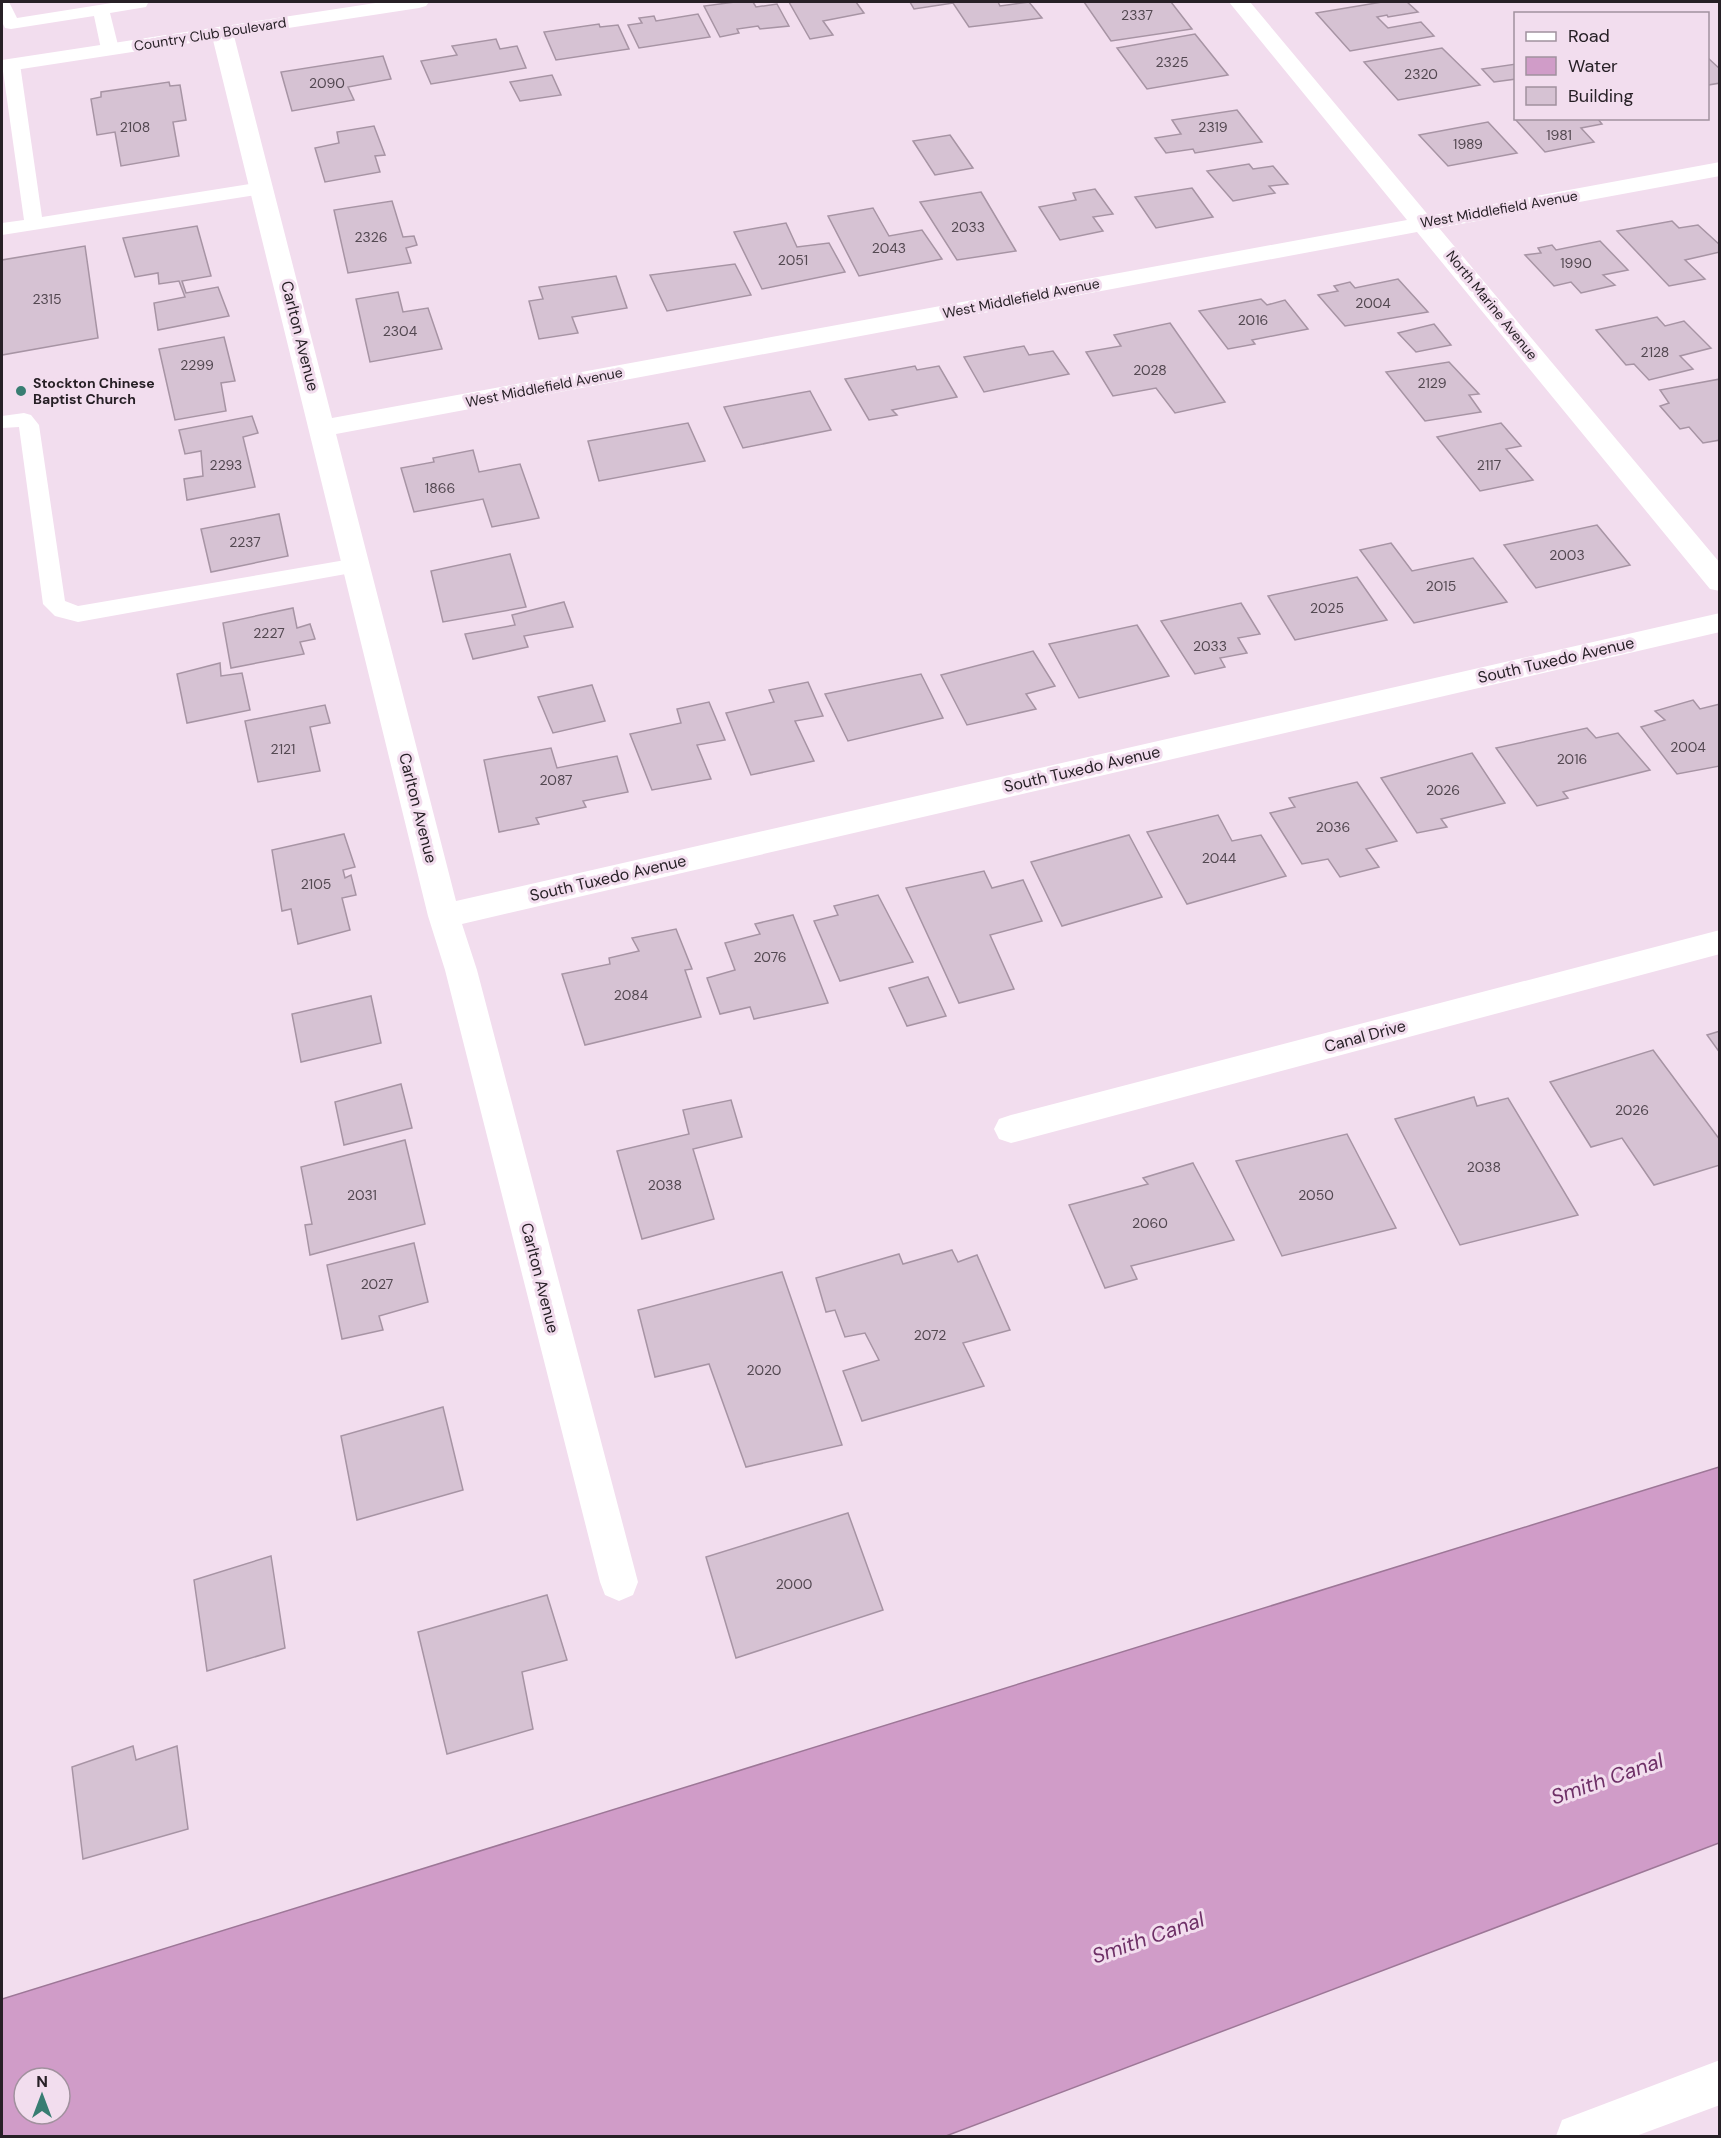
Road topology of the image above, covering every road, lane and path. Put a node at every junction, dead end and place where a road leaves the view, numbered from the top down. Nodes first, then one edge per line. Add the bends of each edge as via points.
1 (419, 2) edge
2 (1239, 2) edge
3 (2, 3) edge
4 (140, 3) edge
5 (101, 9) junction
6 (222, 32) junction
7 (110, 49) junction
8 (6, 65) edge
9 (1719, 169) edge
10 (262, 188) junction
11 (1424, 222) junction
12 (34, 224) junction
13 (2, 229) edge
14 (2, 422) edge
15 (323, 428) junction
16 (357, 565) junction
17 (1719, 582) edge
18 (1719, 622) edge
19 (444, 916) junction
20 (1719, 942) edge
21 (1011, 1129) dead end
22 (619, 1582) dead end
23 (1719, 2082) edge
24 (1578, 2136) edge

1 - 6 street, Country Club Boulevard
2 - 11 street, North Marine Avenue
3 - 5 lane via 11,24
4 - 5 lane
5 - 7 lane
6 - 7 street, Country Club Boulevard
6 - 10 street, Carlton Avenue
7 - 8 street, Country Club Boulevard
8 - 12 lane
9 - 11 street, West Middlefield Avenue
10 - 12 lane
10 - 15 street, Carlton Avenue
11 - 15 street, West Middlefield Avenue
11 - 17 street, North Marine Avenue
12 - 13 lane
14 - 16 lane via 24,420 29,425 54,604 63,611 78,614
15 - 16 street, Carlton Avenue
16 - 19 street, Carlton Avenue
18 - 19 street, South Tuxedo Avenue
19 - 22 street, Carlton Avenue
20 - 21 street, Canal Drive
23 - 24 street

